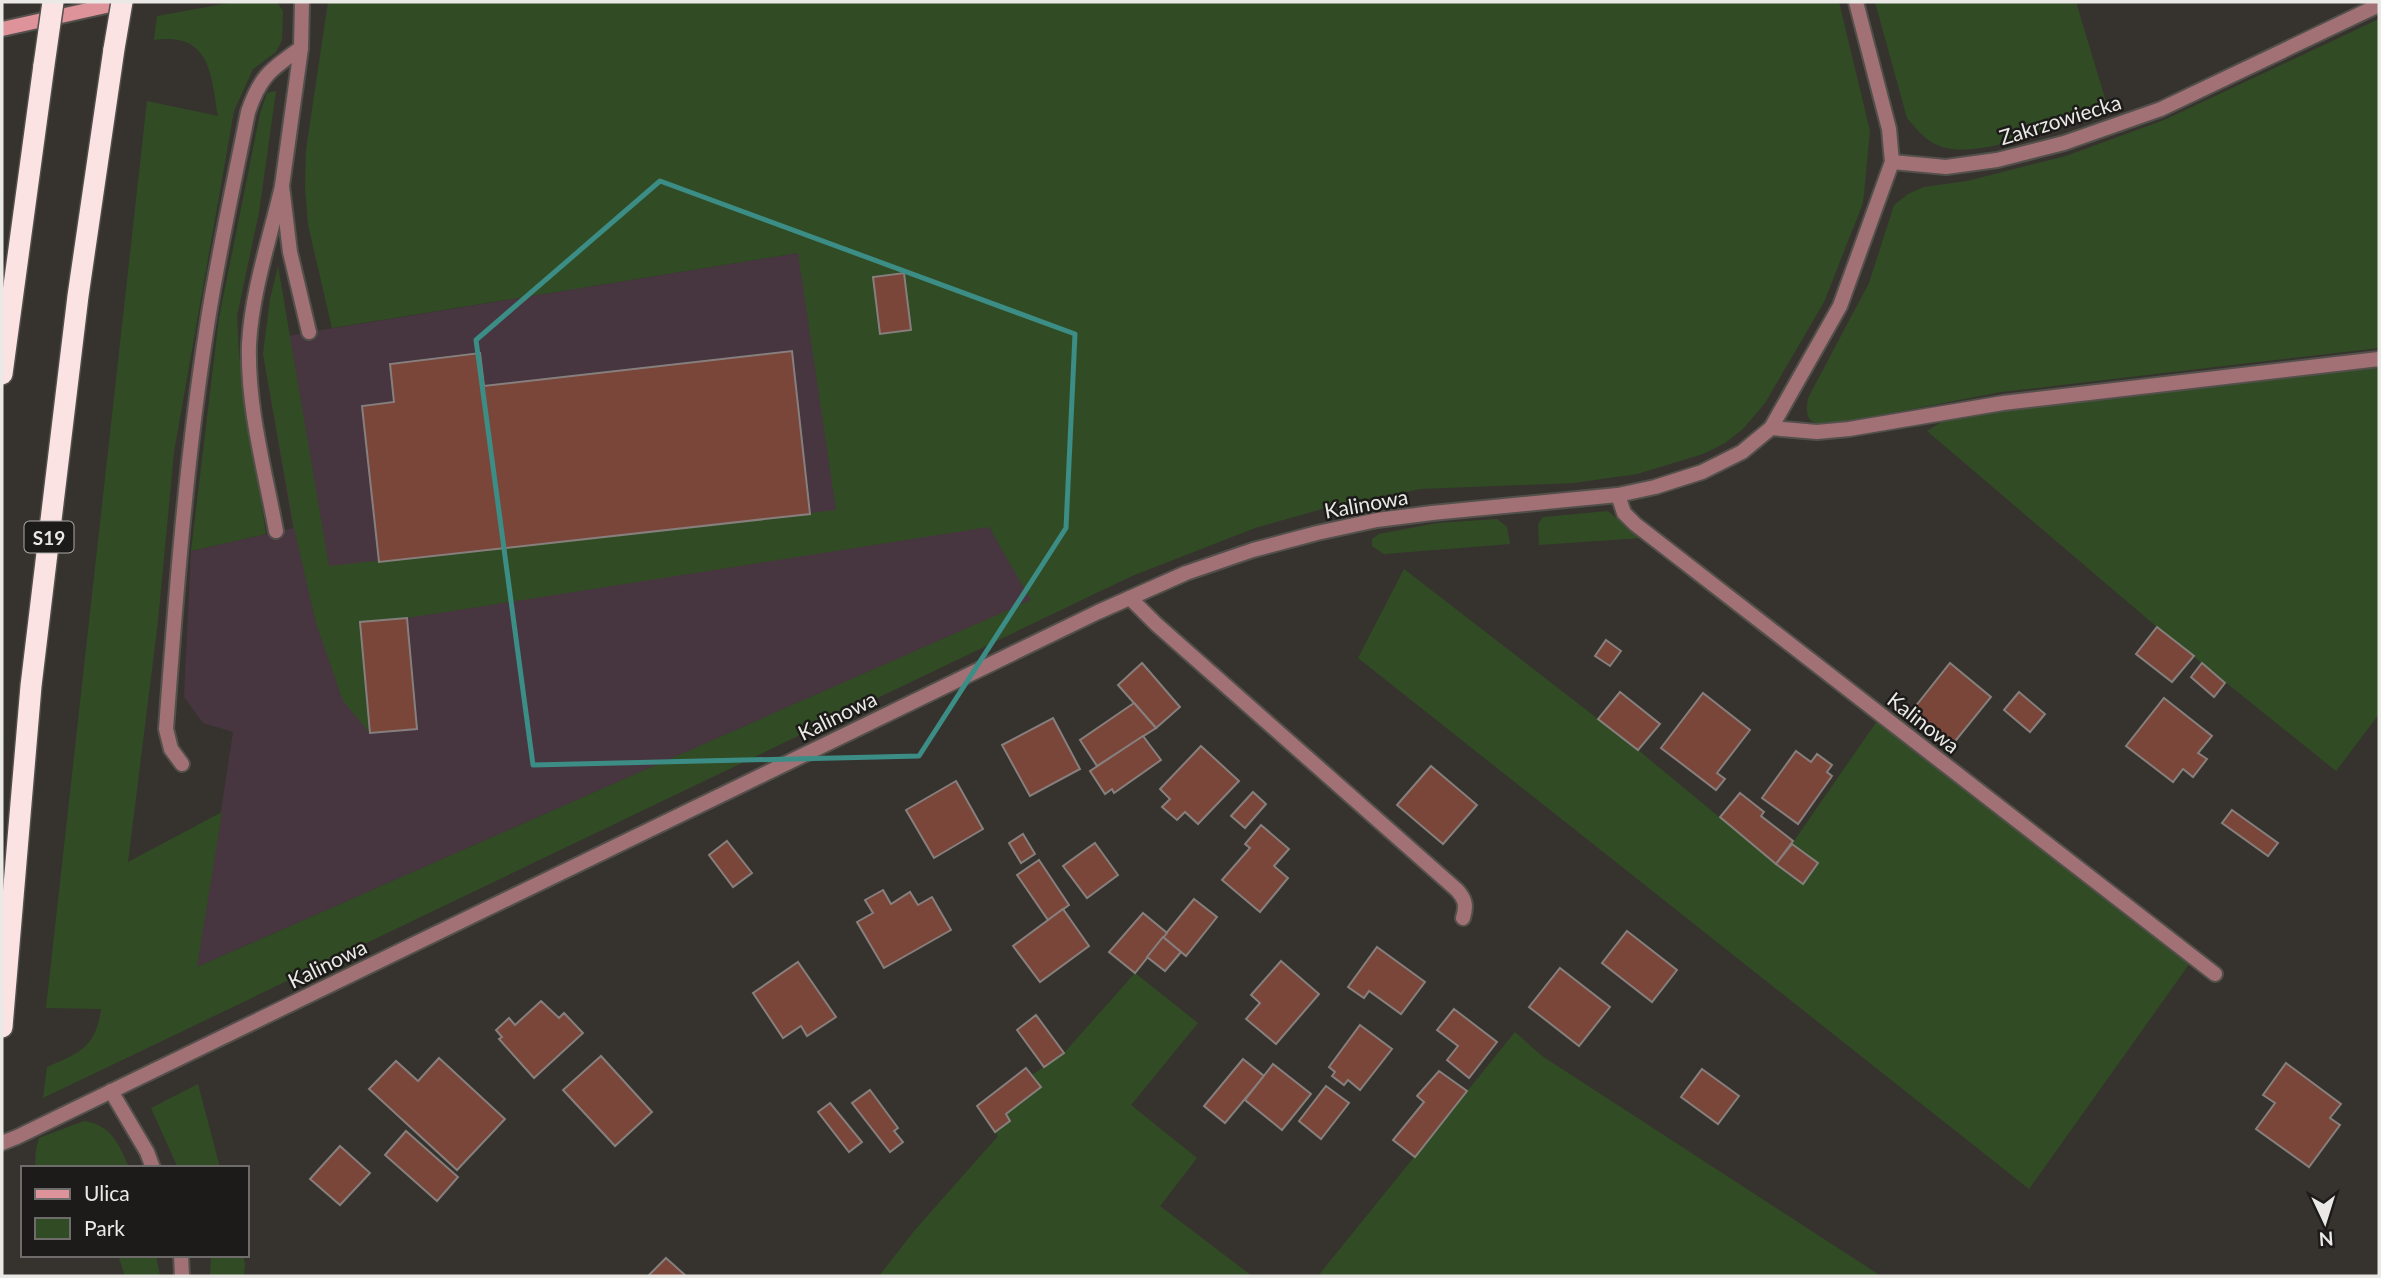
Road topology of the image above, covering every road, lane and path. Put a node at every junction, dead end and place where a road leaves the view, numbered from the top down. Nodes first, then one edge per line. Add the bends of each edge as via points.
1 (53, 2) edge
2 (123, 2) edge
3 (302, 2) edge
4 (1856, 2) edge
5 (2379, 5) edge
6 (2, 29) edge
7 (301, 48) junction
8 (1892, 162) junction
9 (282, 186) junction
10 (309, 332) dead end
11 (2379, 359) edge
12 (2, 374) edge
13 (1771, 428) junction
14 (1618, 495) junction
15 (276, 531) dead end
16 (1130, 598) junction
17 (182, 764) dead end
18 (1463, 918) dead end
19 (2216, 974) dead end
20 (2, 1027) edge
21 (111, 1091) junction
22 (2, 1143) edge
23 (152, 1166) edge
24 (181, 1257) edge
25 (182, 1276) edge

1 - 12 highway, bridge
2 - 6 street
2 - 20 highway, S19, bridge via 78,296 31,686
3 - 7 street
4 - 8 street via 1889,129
5 - 8 street, Zakrzowiecka via 2161,109 2064,143 1946,167
7 - 9 street
7 - 17 street via 273,68 251,100 207,325 186,480 166,729 171,749
8 - 13 street, Kalinowa via 1840,306
9 - 10 street via 290,253
9 - 15 street via 253,309 249,346 252,399
11 - 13 street via 2003,403 1849,429
13 - 14 street, Kalinowa via 1742,452 1702,472
14 - 16 street, Kalinowa via 1377,520 1253,551
14 - 19 street, Kalinowa via 1624,513 1635,524
16 - 18 street via 1457,890 1466,908
16 - 21 street, Kalinowa
21 - 22 street, Kalinowa
21 - 23 street
24 - 25 street

